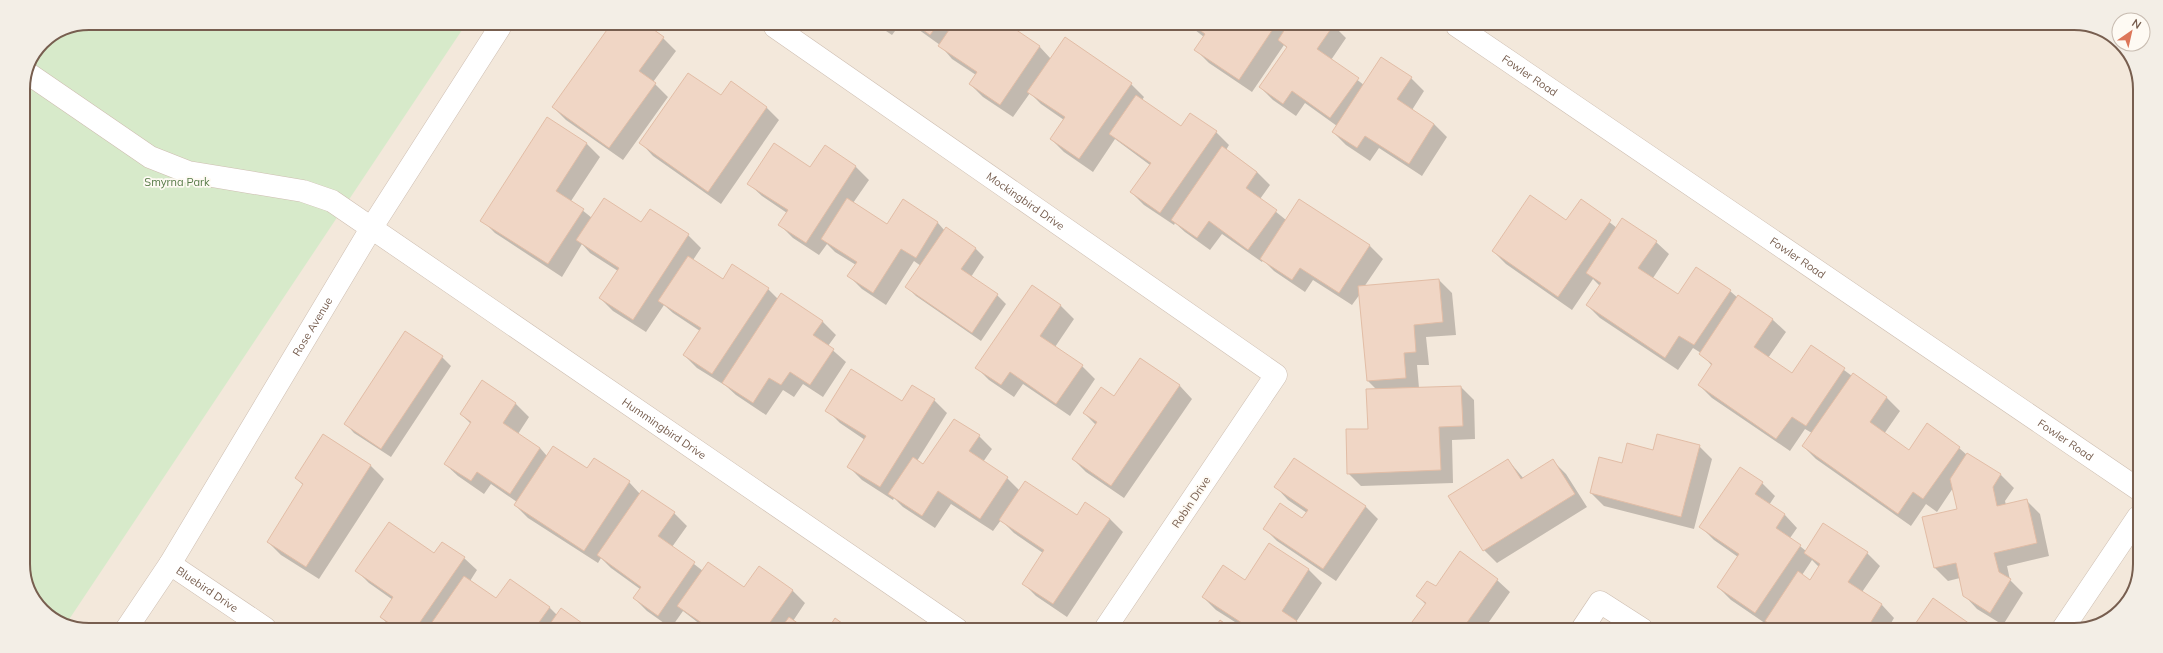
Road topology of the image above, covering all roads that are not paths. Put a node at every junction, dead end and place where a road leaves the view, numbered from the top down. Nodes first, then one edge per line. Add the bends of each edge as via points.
1 (498, 30) edge
2 (779, 30) edge
3 (1463, 30) edge
4 (32, 76) edge
5 (372, 226) junction
6 (1276, 375) joint
7 (2133, 486) edge
8 (2133, 524) edge
9 (170, 564) junction
10 (130, 623) edge
11 (258, 623) edge
12 (948, 623) edge
13 (1109, 623) edge
14 (1586, 623) edge
15 (1632, 623) edge
16 (2067, 623) edge

1 - 5 street, Rose Avenue
2 - 6 street, Mockingbird Drive
3 - 7 street, Fowler Road
4 - 5 street, Hummingbird Drive via 150,157 188,172 303,191 332,201
5 - 9 street, Rose Avenue
5 - 12 street, Hummingbird Drive
6 - 13 street, Robin Drive
8 - 16 street
9 - 10 street, Rose Avenue
9 - 11 street, Bluebird Drive
14 - 15 street via 1600,602

